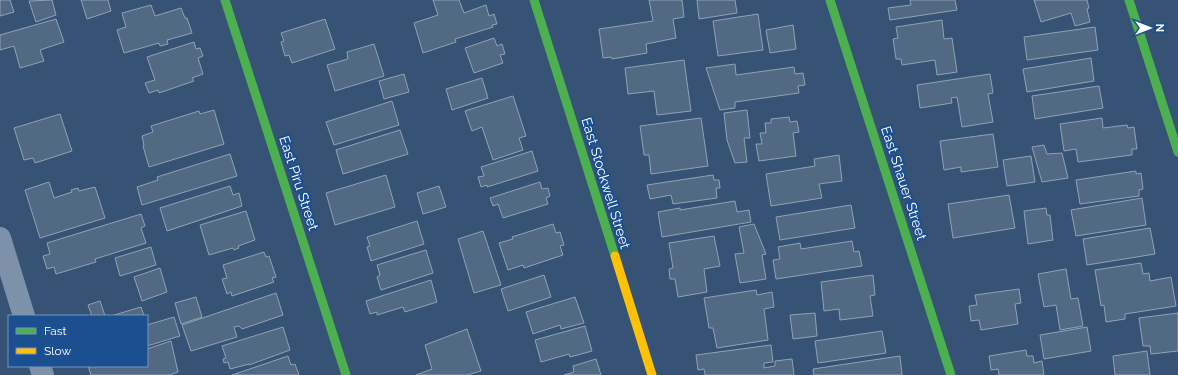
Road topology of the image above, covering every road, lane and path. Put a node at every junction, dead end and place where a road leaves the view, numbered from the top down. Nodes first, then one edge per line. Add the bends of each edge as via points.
1 (225, 0) edge
2 (534, 0) edge
3 (830, 0) edge
4 (1129, 0) edge
5 (1178, 152) edge
6 (0, 238) edge
7 (24, 315) edge
8 (346, 375) edge
9 (652, 375) edge
10 (951, 375) edge

1 - 8 street, East Piru Street
2 - 9 street, East Stockwell Street
3 - 10 street, East Shauer Street
4 - 5 street
6 - 7 street

